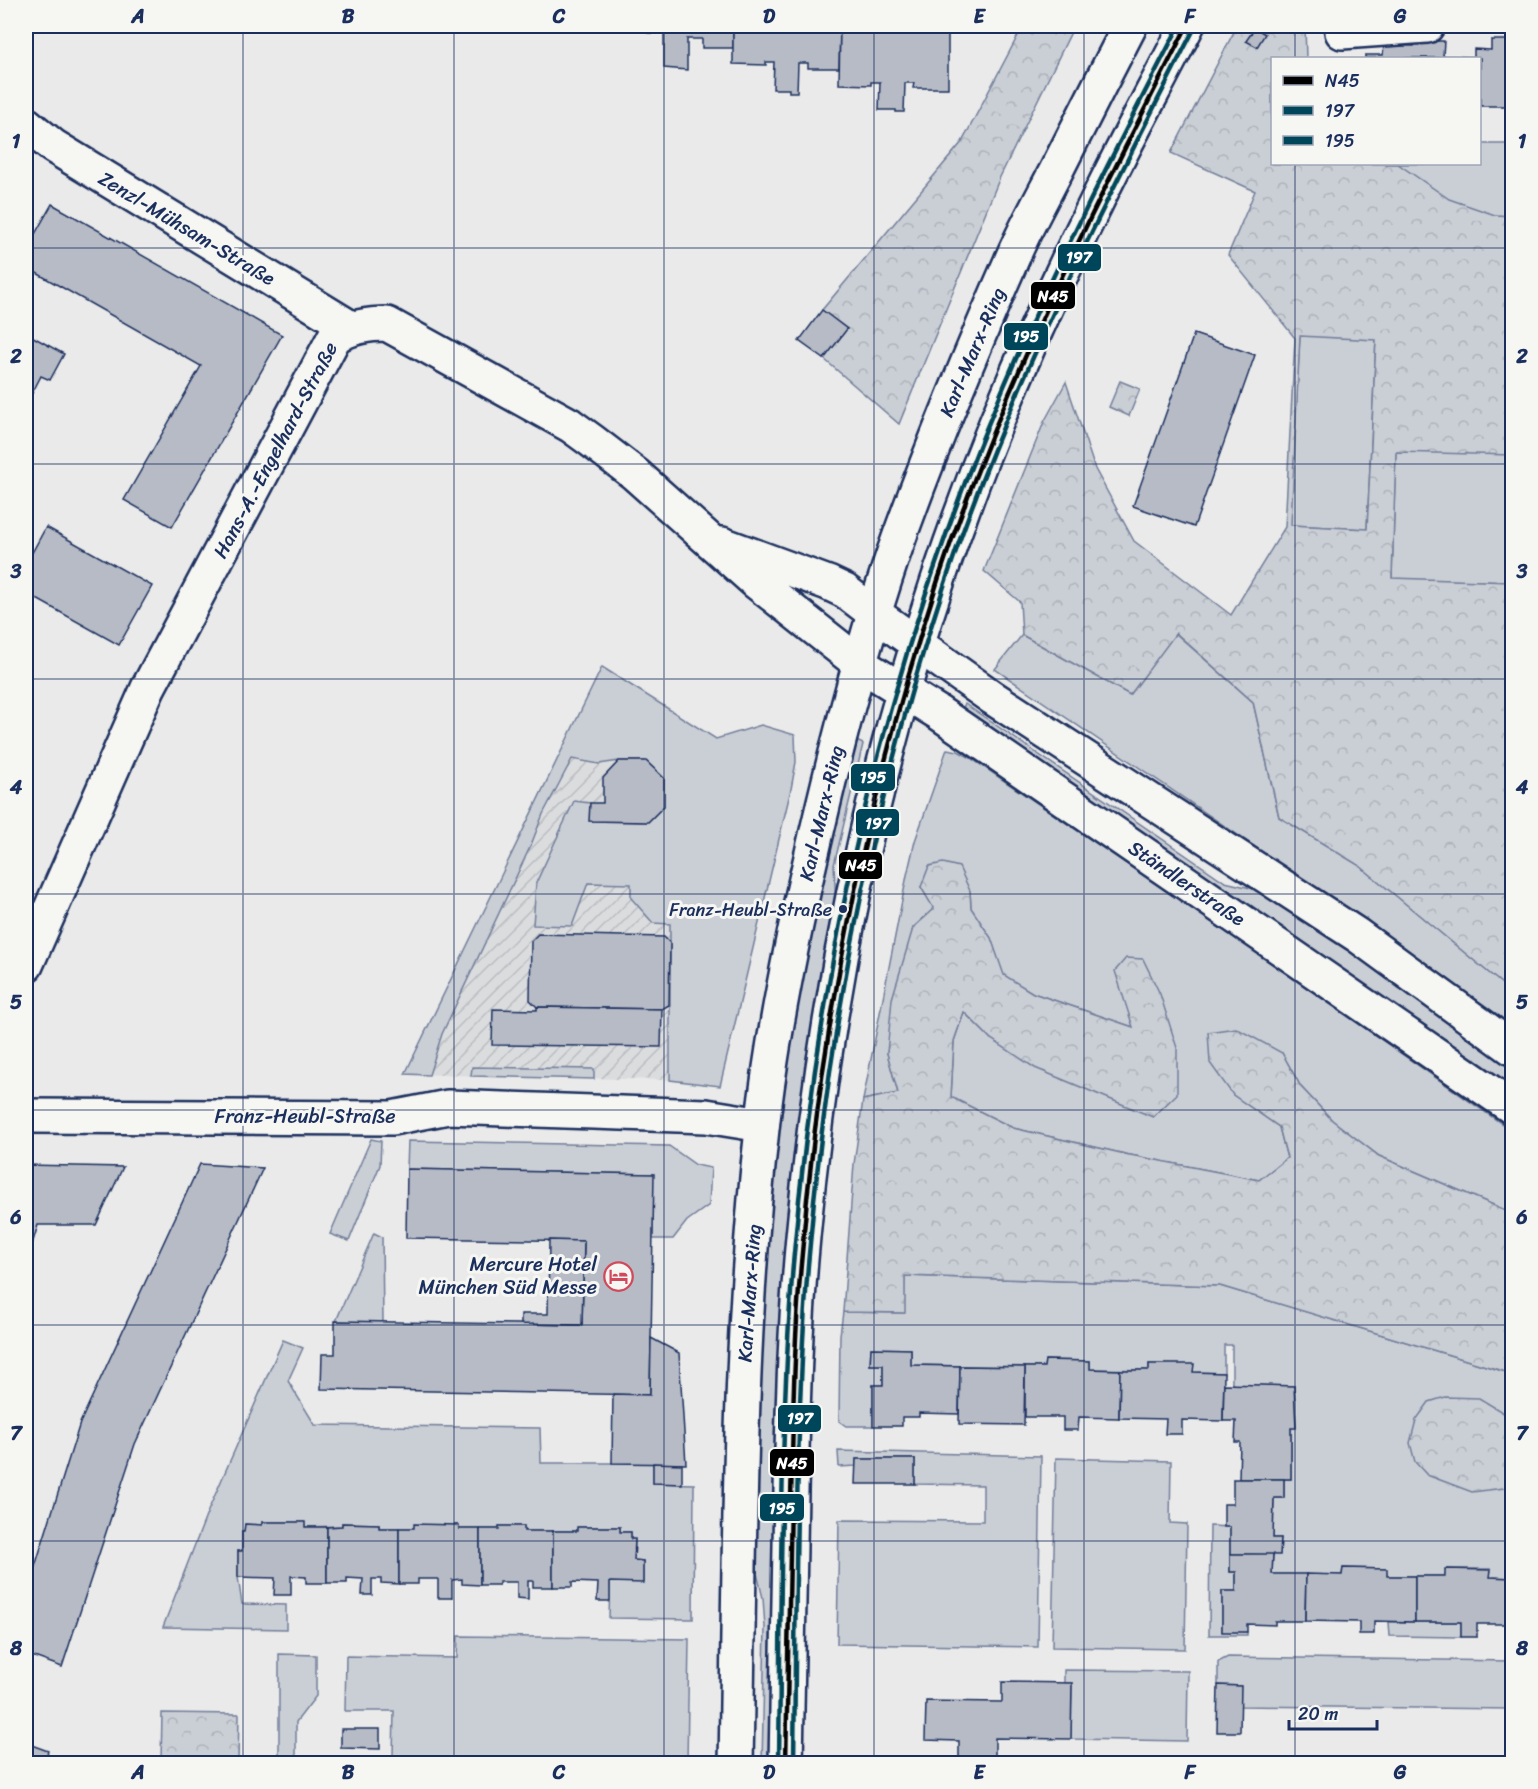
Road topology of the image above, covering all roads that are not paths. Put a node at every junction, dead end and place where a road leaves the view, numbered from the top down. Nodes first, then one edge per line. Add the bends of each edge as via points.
1 (1130, 26) edge
2 (1187, 26) edge
3 (1427, 26) edge
4 (1342, 32) dead end
5 (26, 124) edge
6 (351, 328) junction
7 (709, 539) junction
8 (875, 614) junction
9 (918, 645) junction
10 (860, 664) junction
11 (905, 690) junction
12 (26, 965) edge
13 (1512, 1048) edge
14 (1512, 1107) edge
15 (26, 1116) edge
16 (762, 1125) junction
17 (736, 1764) edge
18 (786, 1764) edge

1 - 8 main road, Karl-Marx-Ring via 1012,258 944,419
2 - 9 main road via 1096,203 1020,364 938,580
3 - 4 main road
5 - 6 main road, Zenzl-Mühsam-Straße via 53,146
6 - 7 main road, Hans-A.-Engelhard-Straße via 387,324 570,425
6 - 12 main road, Hans-A.-Engelhard-Straße via 335,336 148,688
7 - 8 main road, Hans-A.-Engelhard-Straße via 828,583
7 - 10 main road, Hans-A.-Engelhard-Straße via 754,581
8 - 9 main road
8 - 10 main road, Karl-Marx-Ring
9 - 11 main road
9 - 13 main road via 1357,935
10 - 11 main road, Ständlerstraße
10 - 16 main road, Karl-Marx-Ring via 800,903
11 - 14 main road, Ständlerstraße
11 - 18 main road via 855,888 812,1153 794,1384
15 - 16 main road, Franz-Heubl-Straße via 392,1118 448,1107 706,1116
16 - 17 main road, Karl-Marx-Ring via 744,1343

